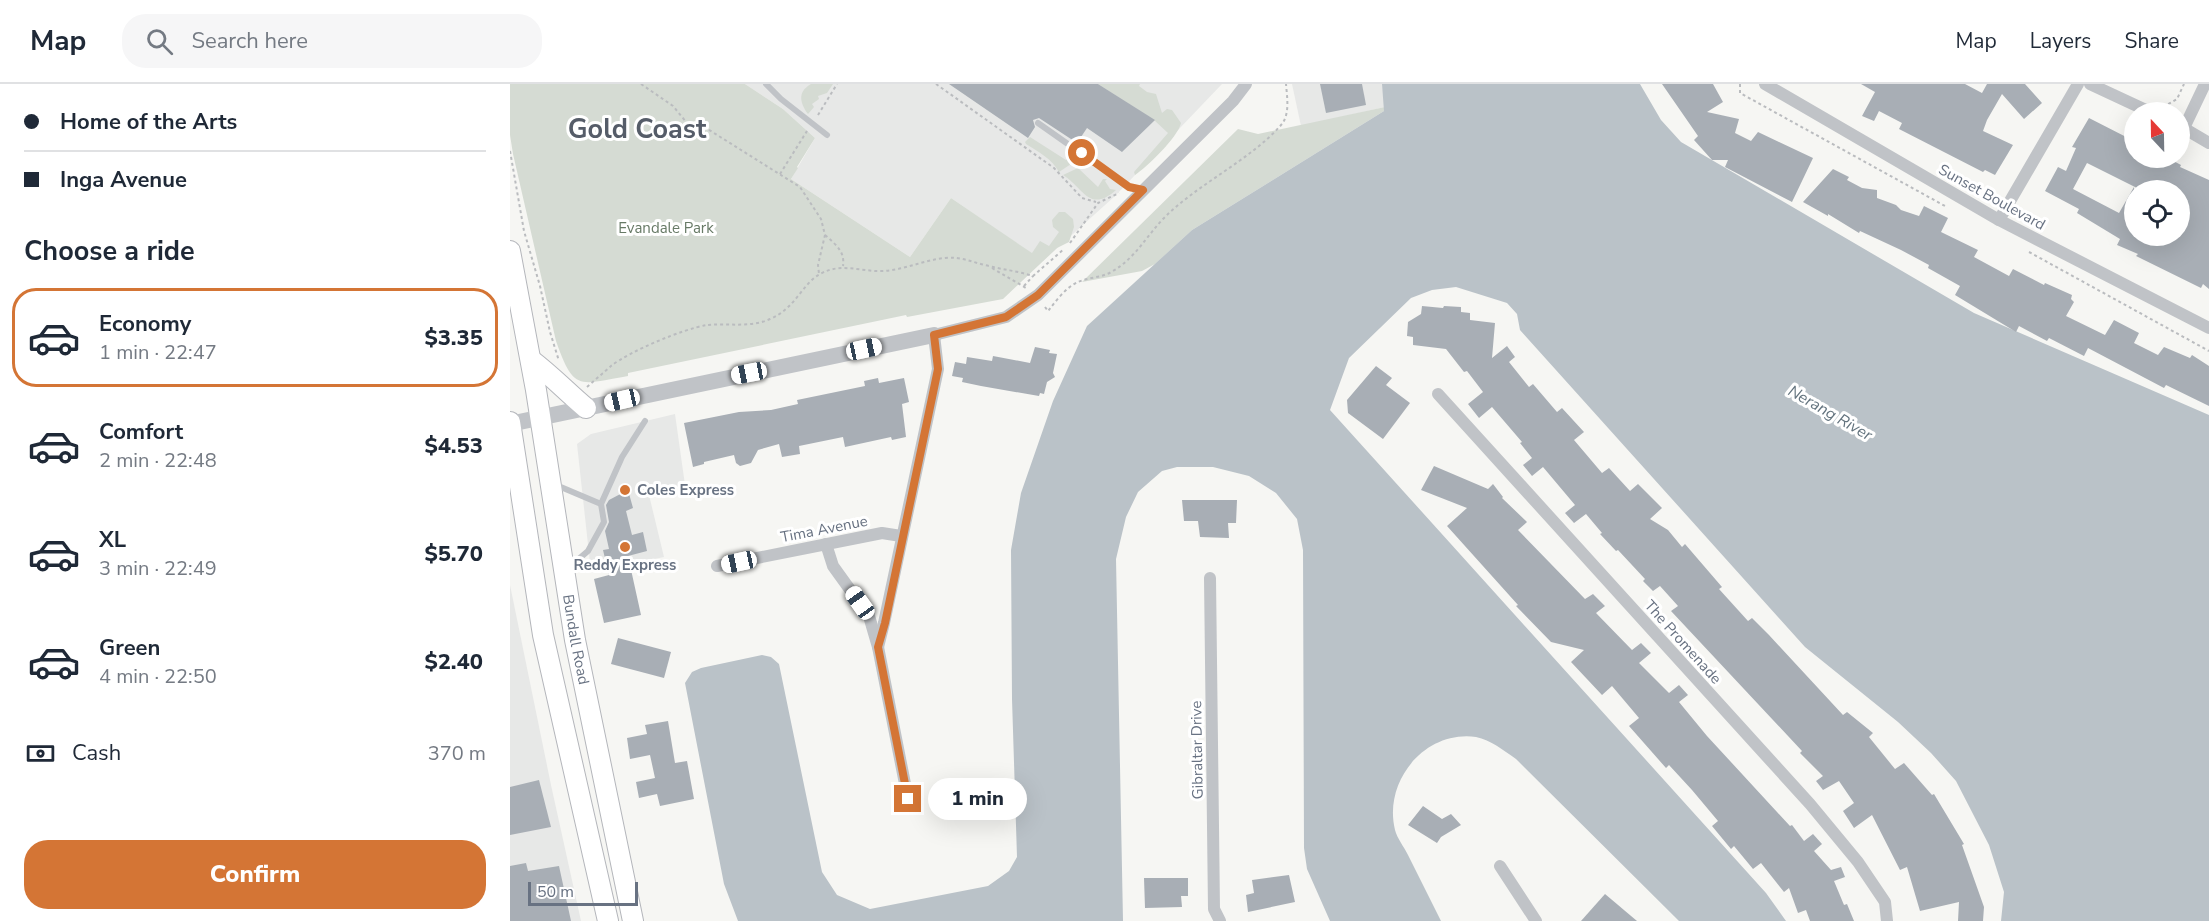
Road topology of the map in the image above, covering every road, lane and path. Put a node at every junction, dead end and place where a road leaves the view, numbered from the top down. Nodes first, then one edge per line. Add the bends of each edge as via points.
1 (641, 84) edge
2 (766, 84) edge
3 (837, 84) edge
4 (936, 84) edge
5 (1245, 84) edge
6 (1286, 84) edge
7 (1765, 84) edge
8 (2078, 84) edge
9 (2090, 84) edge
10 (2184, 84) edge
11 (2205, 84) edge
12 (2136, 102) edge
13 (2171, 102) edge
14 (2190, 112) edge
15 (817, 117) dead end
16 (1038, 123) dead end
17 (807, 131) dead end
18 (2190, 132) edge
19 (827, 135) dead end
20 (2209, 143) edge
21 (510, 151) edge
22 (779, 175) junction
23 (1129, 187) junction
24 (1143, 190) junction
25 (1098, 203) junction
26 (1999, 220) junction
27 (825, 235) junction
28 (510, 251) edge
29 (843, 266) junction
30 (990, 267) junction
31 (819, 274) junction
32 (1034, 276) junction
33 (1024, 286) junction
34 (1034, 297) junction
35 (2209, 328) edge
36 (934, 335) junction
37 (531, 360) junction
38 (560, 362) dead end
39 (580, 387) dead end
40 (1438, 394) dead end
41 (586, 408) junction
42 (540, 417) junction
43 (645, 421) dead end
44 (510, 423) edge
45 (550, 482) junction
46 (601, 504) junction
47 (902, 536) junction
48 (826, 544) junction
49 (717, 566) dead end
50 (564, 572) junction
51 (1210, 578) dead end
52 (878, 647) junction
53 (908, 799) dead end
54 (1500, 866) dead end
55 (608, 921) edge
56 (633, 921) edge
57 (1220, 921) edge
58 (1536, 921) edge
59 (1887, 921) edge

1 - 22 path via 673,106 687,123 706,128
2 - 19 lane
3 - 15 path
4 - 25 path via 1040,157 1082,198
5 - 24 street via 1233,101
6 - 34 path via 1288,104 1283,122 1164,219 1126,262 1112,272 1077,282 1048,311
7 - 26 street, Sunset Boulevard
8 - 26 street
9 - 12 street
10 - 13 path
11 - 14 street
16 - 23 lane
17 - 22 path
18 - 20 street
21 - 38 path via 524,231
22 - 27 path via 800,187 821,219
23 - 24 lane
23 - 25 path
24 - 34 street
25 - 32 path via 1070,244
26 - 35 street, Sunset Boulevard
27 - 29 path via 844,256
27 - 31 path
28 - 37 main road, Bundall Road
29 - 30 path via 894,271 944,258 965,258
29 - 31 path
30 - 32 path
30 - 33 path
31 - 39 path via 786,310 769,320 707,325 667,338 612,365 587,387
32 - 33 path
33 - 34 path
34 - 36 street via 1006,317
36 - 41 street
36 - 47 street via 938,369
37 - 41 main road
37 - 42 main road, Bundall Road
40 - 59 street, The Promenade via 1810,804 1885,902
41 - 42 street
42 - 44 street
42 - 45 main road, Bundall Road
43 - 46 lane via 622,457
44 - 55 main road, Bundall Road via 543,635
45 - 46 lane
45 - 50 main road, Bundall Road
46 - 50 lane via 604,522 588,551
47 - 48 street, Tima Avenue via 882,533
47 - 52 street
48 - 49 street, Tima Avenue
48 - 52 street via 833,566 869,616
50 - 56 main road, Bundall Road
51 - 57 street, Gibraltar Drive via 1214,909
52 - 53 street
54 - 58 street

